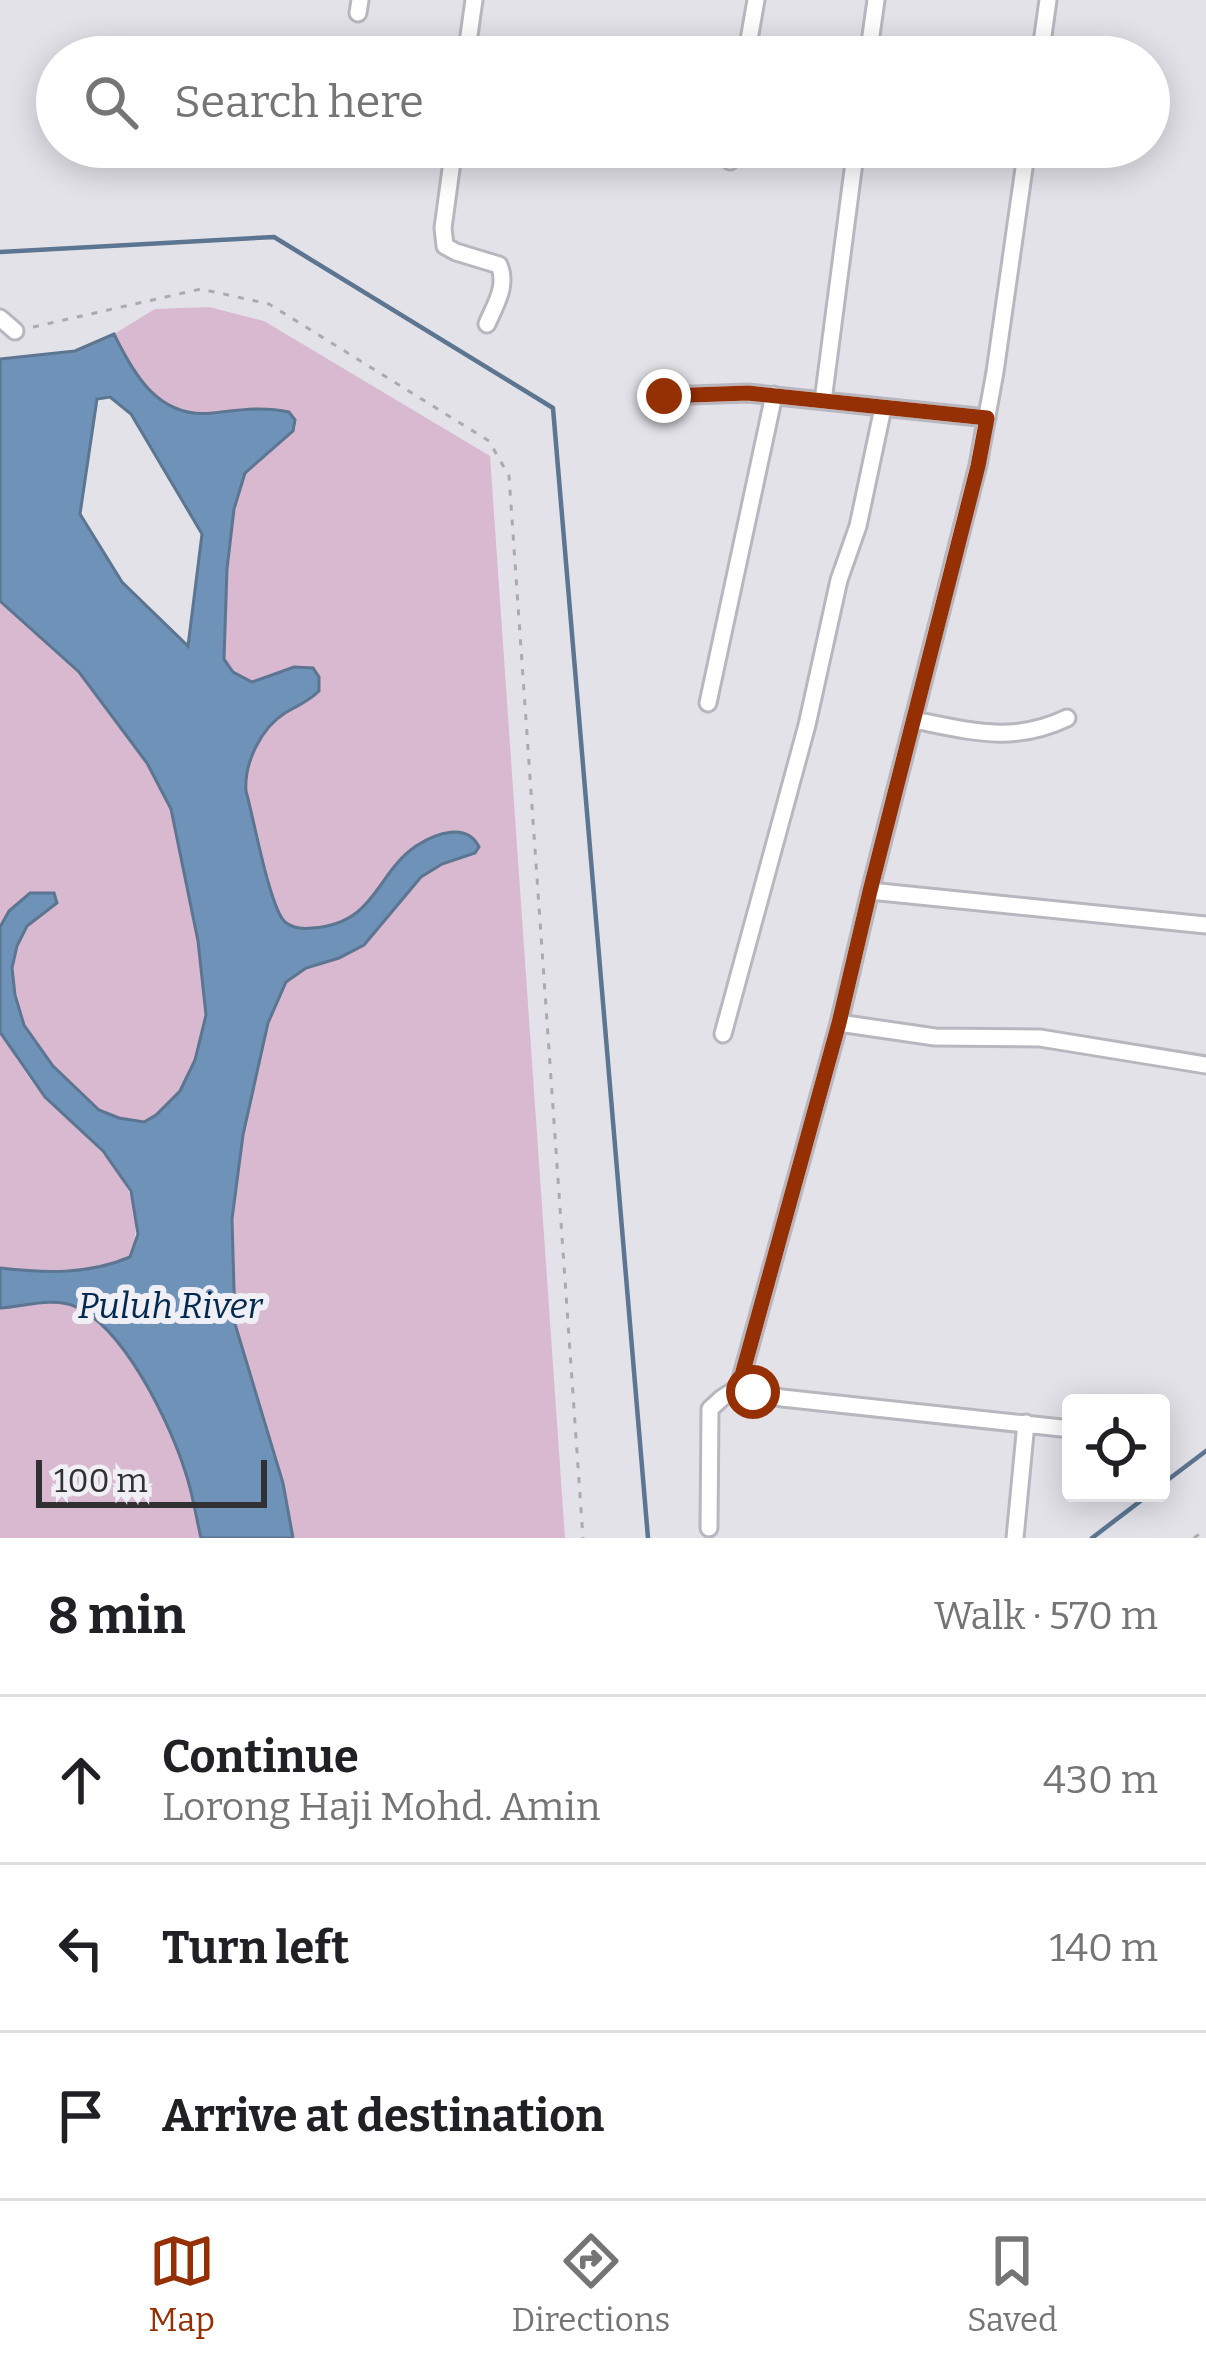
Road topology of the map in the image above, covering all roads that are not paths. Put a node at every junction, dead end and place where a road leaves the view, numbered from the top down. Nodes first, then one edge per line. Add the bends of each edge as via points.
1 (474, 0) edge
2 (755, 0) edge
3 (876, 0) edge
4 (1048, 0) edge
5 (469, 36) edge
6 (749, 36) edge
7 (871, 36) edge
8 (1043, 36) edge
9 (451, 168) edge
10 (853, 168) edge
11 (1024, 168) edge
12 (0, 318) edge
13 (487, 324) dead end
14 (15, 331) road end
15 (774, 395) junction
16 (664, 396) dead end
17 (824, 401) junction
18 (883, 408) junction
19 (987, 418) junction
20 (708, 703) dead end
21 (1067, 718) dead end
22 (914, 720) junction
23 (870, 891) junction
24 (1206, 925) edge
25 (839, 1023) junction
26 (723, 1034) dead end
27 (1206, 1065) edge
28 (744, 1384) junction
29 (1026, 1423) junction
30 (1062, 1428) edge
31 (710, 1528) dead end
32 (1015, 1538) edge

1 - 5 street
2 - 6 street
3 - 7 street
4 - 8 street
9 - 13 street via 445,246 499,265 503,275
10 - 17 street
11 - 19 street
12 - 14 street
15 - 16 street
15 - 17 street
15 - 20 street
17 - 18 street
18 - 19 street
18 - 26 street
19 - 22 street
21 - 22 street via 1024,734
22 - 23 street
23 - 24 street
23 - 25 street
25 - 27 street via 935,1037 1040,1038
25 - 28 street
28 - 29 street via 837,1405
28 - 31 street via 710,1409
29 - 30 street
29 - 32 street

